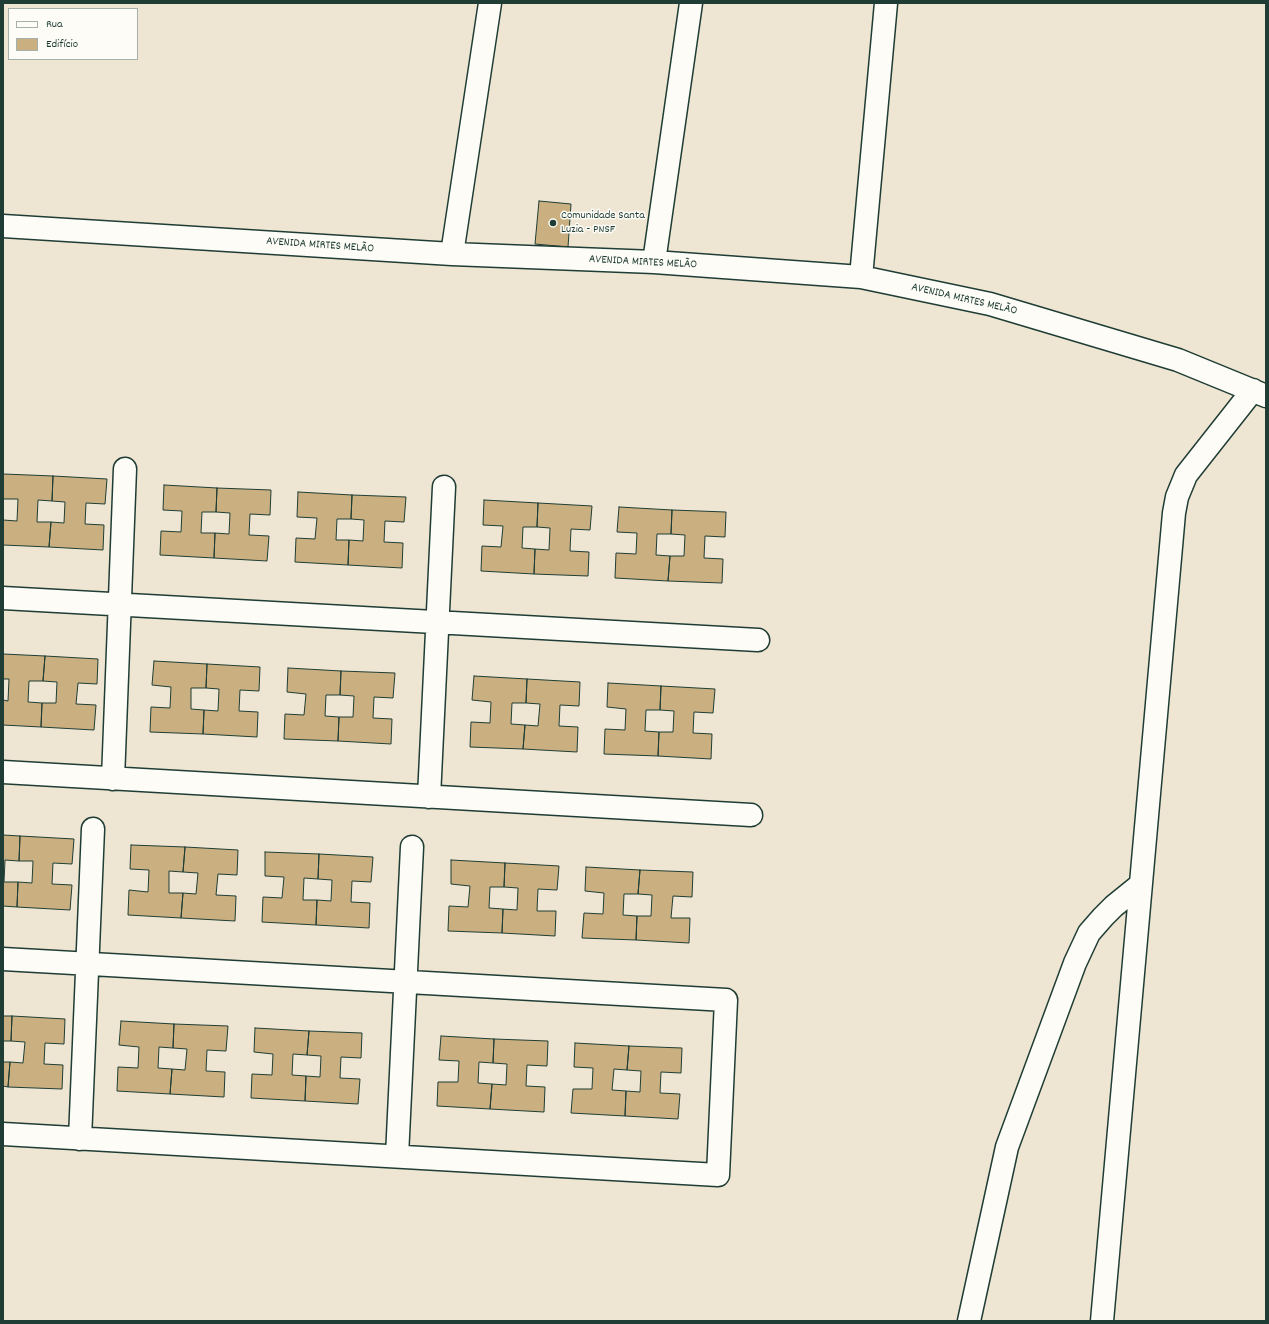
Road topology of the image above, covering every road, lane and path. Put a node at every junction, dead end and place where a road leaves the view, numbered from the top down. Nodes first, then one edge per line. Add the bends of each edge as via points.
1 (490, 3) edge
2 (691, 3) edge
3 (886, 3) edge
4 (3, 226) edge
5 (452, 254) junction
6 (654, 262) junction
7 (861, 277) junction
8 (1259, 393) edge
9 (125, 470) dead end
10 (444, 487) dead end
11 (3, 598) edge
12 (120, 604) junction
13 (438, 622) junction
14 (758, 640) dead end
15 (3, 772) edge
16 (113, 779) junction
17 (429, 796) junction
18 (751, 815) dead end
19 (93, 829) dead end
20 (412, 846) dead end
21 (1140, 885) junction
22 (3, 959) edge
23 (87, 964) junction
24 (405, 982) junction
25 (3, 1134) edge
26 (80, 1139) junction
27 (397, 1156) junction
28 (969, 1321) edge
29 (1102, 1321) edge

1 - 5 street
2 - 6 street
3 - 7 street
4 - 5 street, AVENIDA MIRTES MELÃO
5 - 6 street, AVENIDA MIRTES MELÃO
6 - 7 street, AVENIDA MIRTES MELÃO
7 - 8 street, AVENIDA MIRTES MELÃO via 990,304 1178,360
8 - 21 street via 1186,475 1177,498
9 - 12 street
10 - 13 street
11 - 12 street
12 - 13 street
12 - 16 street
13 - 14 street
13 - 17 street
15 - 16 street
16 - 17 street
17 - 18 street
19 - 23 street
20 - 24 street
21 - 28 street via 1114,906 1089,933 1070,976 1007,1147
21 - 29 street
22 - 23 street
23 - 24 street
23 - 26 street
24 - 27 street
24 - 27 street via 726,1000 718,1175
25 - 26 street
26 - 27 street

